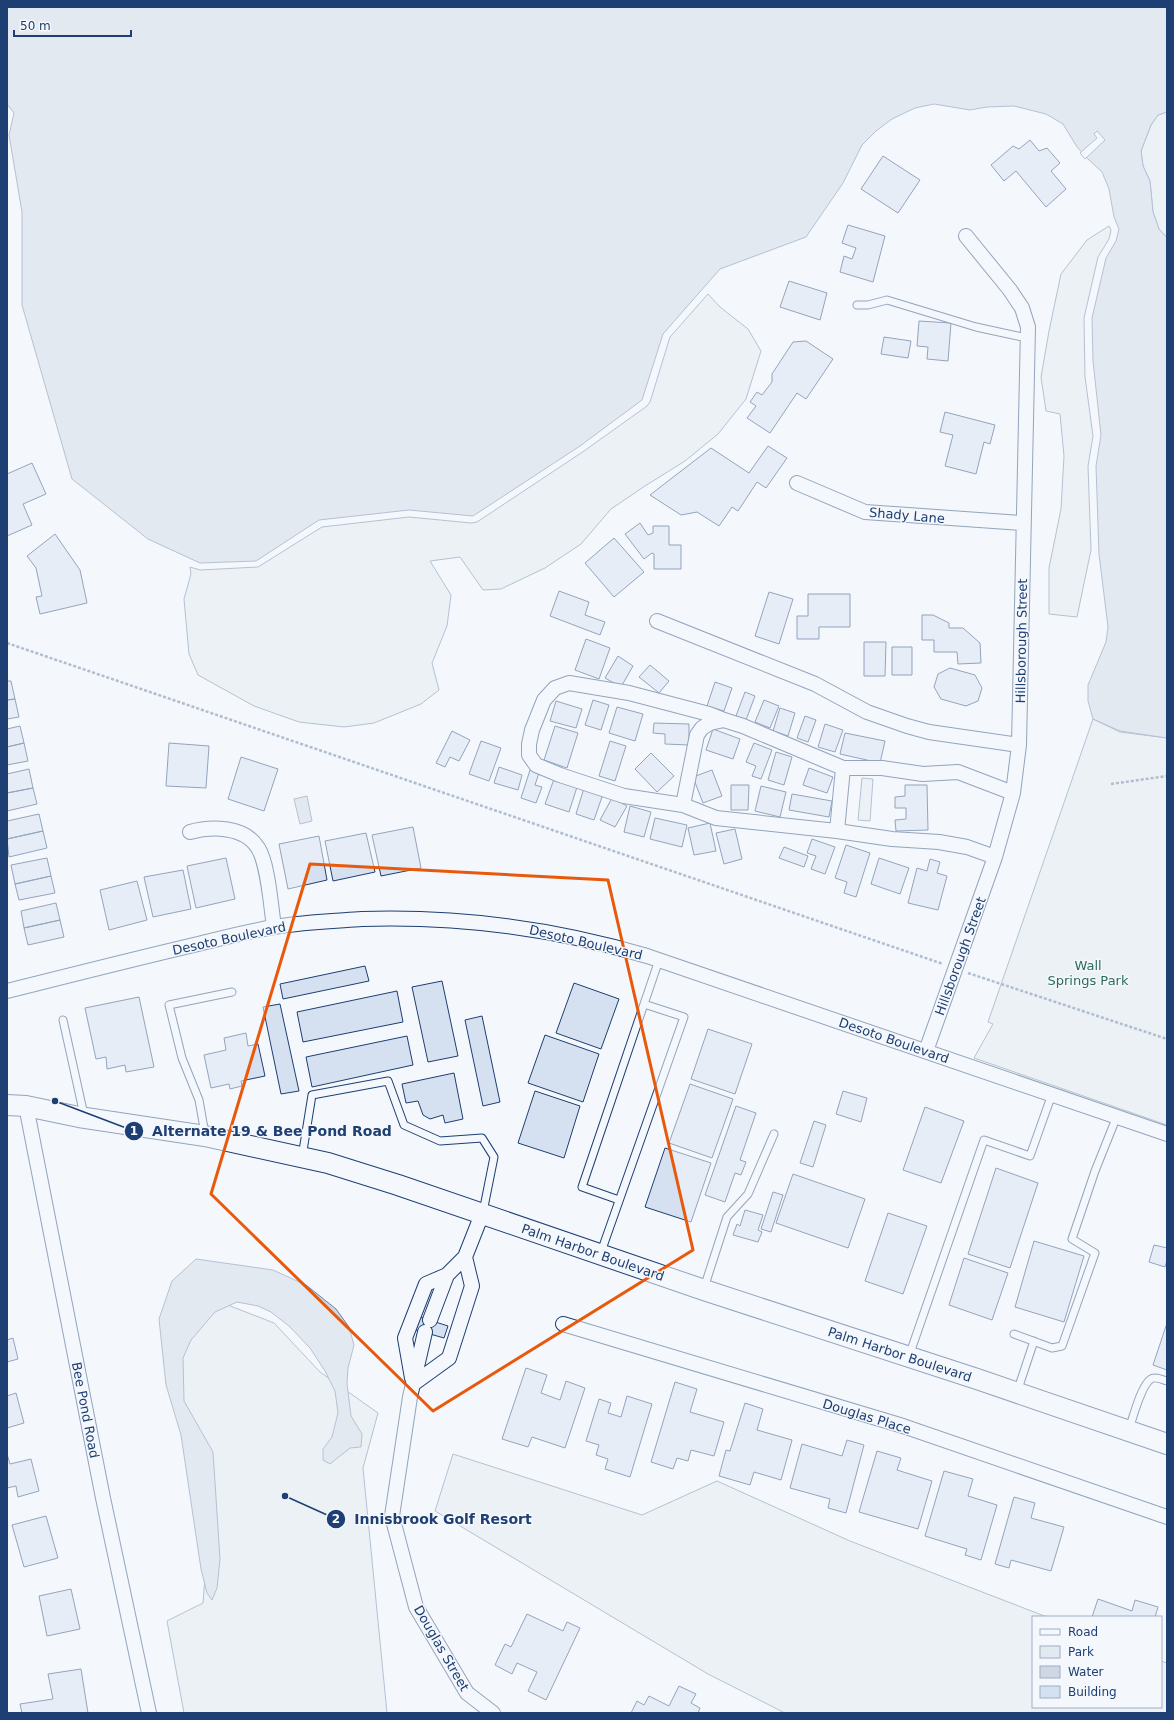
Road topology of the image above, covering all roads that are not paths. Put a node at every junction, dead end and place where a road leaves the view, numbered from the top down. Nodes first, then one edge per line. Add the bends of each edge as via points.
1 (966, 236) dead end
2 (857, 306) dead end
3 (1027, 338) junction
4 (797, 483) dead end
5 (1023, 523) junction
6 (657, 621) dead end
7 (724, 720) junction
8 (1018, 745) junction
9 (843, 768) junction
10 (1013, 792) junction
11 (683, 804) junction
12 (837, 831) junction
13 (190, 832) dead end
14 (995, 857) junction
15 (274, 927) junction
16 (659, 960) junction
17 (7, 991) edge
18 (232, 992) dead end
19 (644, 1004) junction
20 (63, 1020) dead end
21 (926, 1051) junction
22 (1052, 1094) junction
23 (7, 1105) edge
24 (26, 1106) junction
25 (1117, 1116) junction
26 (84, 1118) junction
27 (774, 1134) dead end
28 (1167, 1134) edge
29 (205, 1136) junction
30 (302, 1157) junction
31 (619, 1200) junction
32 (482, 1214) junction
33 (600, 1254) junction
34 (465, 1258) junction
35 (447, 1275) junction
36 (704, 1290) junction
37 (564, 1324) dead end
38 (1014, 1334) dead end
39 (1034, 1342) junction
40 (909, 1357) junction
41 (1167, 1381) edge
42 (413, 1384) junction
43 (1016, 1393) junction
44 (1128, 1431) junction
45 (1167, 1444) edge
46 (1167, 1517) edge
47 (148, 1713) edge
48 (493, 1713) edge

1 - 3 street, Hillsborough Street via 1022,308 1028,327
2 - 3 lane via 887,300
3 - 5 street, Hillsborough Street
4 - 5 street, Shady Lane via 864,512
5 - 8 street, Hillsborough Street
6 - 8 street via 815,684 867,712 887,719 929,732
7 - 9 street
7 - 11 street via 710,723 697,735
7 - 11 street via 629,693 569,683 555,688 544,700 529,744 530,755 536,765 624,796
8 - 10 street, Hillsborough Street
9 - 10 street via 882,768 923,774 958,772
9 - 12 street
10 - 14 street, Hillsborough Street
11 - 12 street via 716,818
12 - 14 street via 892,839 939,842 967,847
13 - 15 street via 214,827 249,838 258,847 264,860
14 - 21 street, Hillsborough Street
15 - 16 street, Desoto Boulevard via 335,920 444,919 502,924 560,934 609,944
15 - 17 street, Desoto Boulevard
16 - 19 lane
16 - 21 street, Desoto Boulevard
18 - 29 lane via 169,1005 182,1058 199,1100
19 - 31 lane via 582,1187
19 - 31 lane via 684,1017
20 - 26 lane
21 - 22 street, Desoto Boulevard
22 - 25 street, Desoto Boulevard
22 - 40 lane via 1030,1156 984,1140
23 - 24 main road, Palm Harbor Boulevard
24 - 26 main road, Palm Harbor Boulevard
24 - 47 street, Bee Pond Road via 101,1490
25 - 28 street, Desoto Boulevard
25 - 39 lane via 1072,1239 1095,1253 1062,1346 1052,1348
26 - 29 main road, Palm Harbor Boulevard
27 - 36 lane via 748,1194 727,1217
29 - 30 main road, Palm Harbor Boulevard
30 - 32 main road, Palm Harbor Boulevard via 398,1185
30 - 32 lane via 312,1095 388,1081 404,1125 440,1141 482,1138 494,1157
31 - 33 lane
32 - 33 main road, Palm Harbor Boulevard
32 - 34 street, Douglas Street
33 - 36 main road, Palm Harbor Boulevard
34 - 35 street, Douglas Street
34 - 42 street via 472,1286 449,1358
35 - 42 street, Douglas Street via 428,1326
35 - 42 street via 426,1284 405,1338
36 - 40 main road, Palm Harbor Boulevard
37 - 46 street, Douglas Place via 903,1426
38 - 39 lane
39 - 43 lane
40 - 43 main road, Palm Harbor Boulevard
41 - 44 lane via 1151,1378 1145,1385
42 - 48 street, Douglas Street via 392,1516 416,1607 466,1693
43 - 44 main road, Palm Harbor Boulevard
44 - 45 main road, Palm Harbor Boulevard

